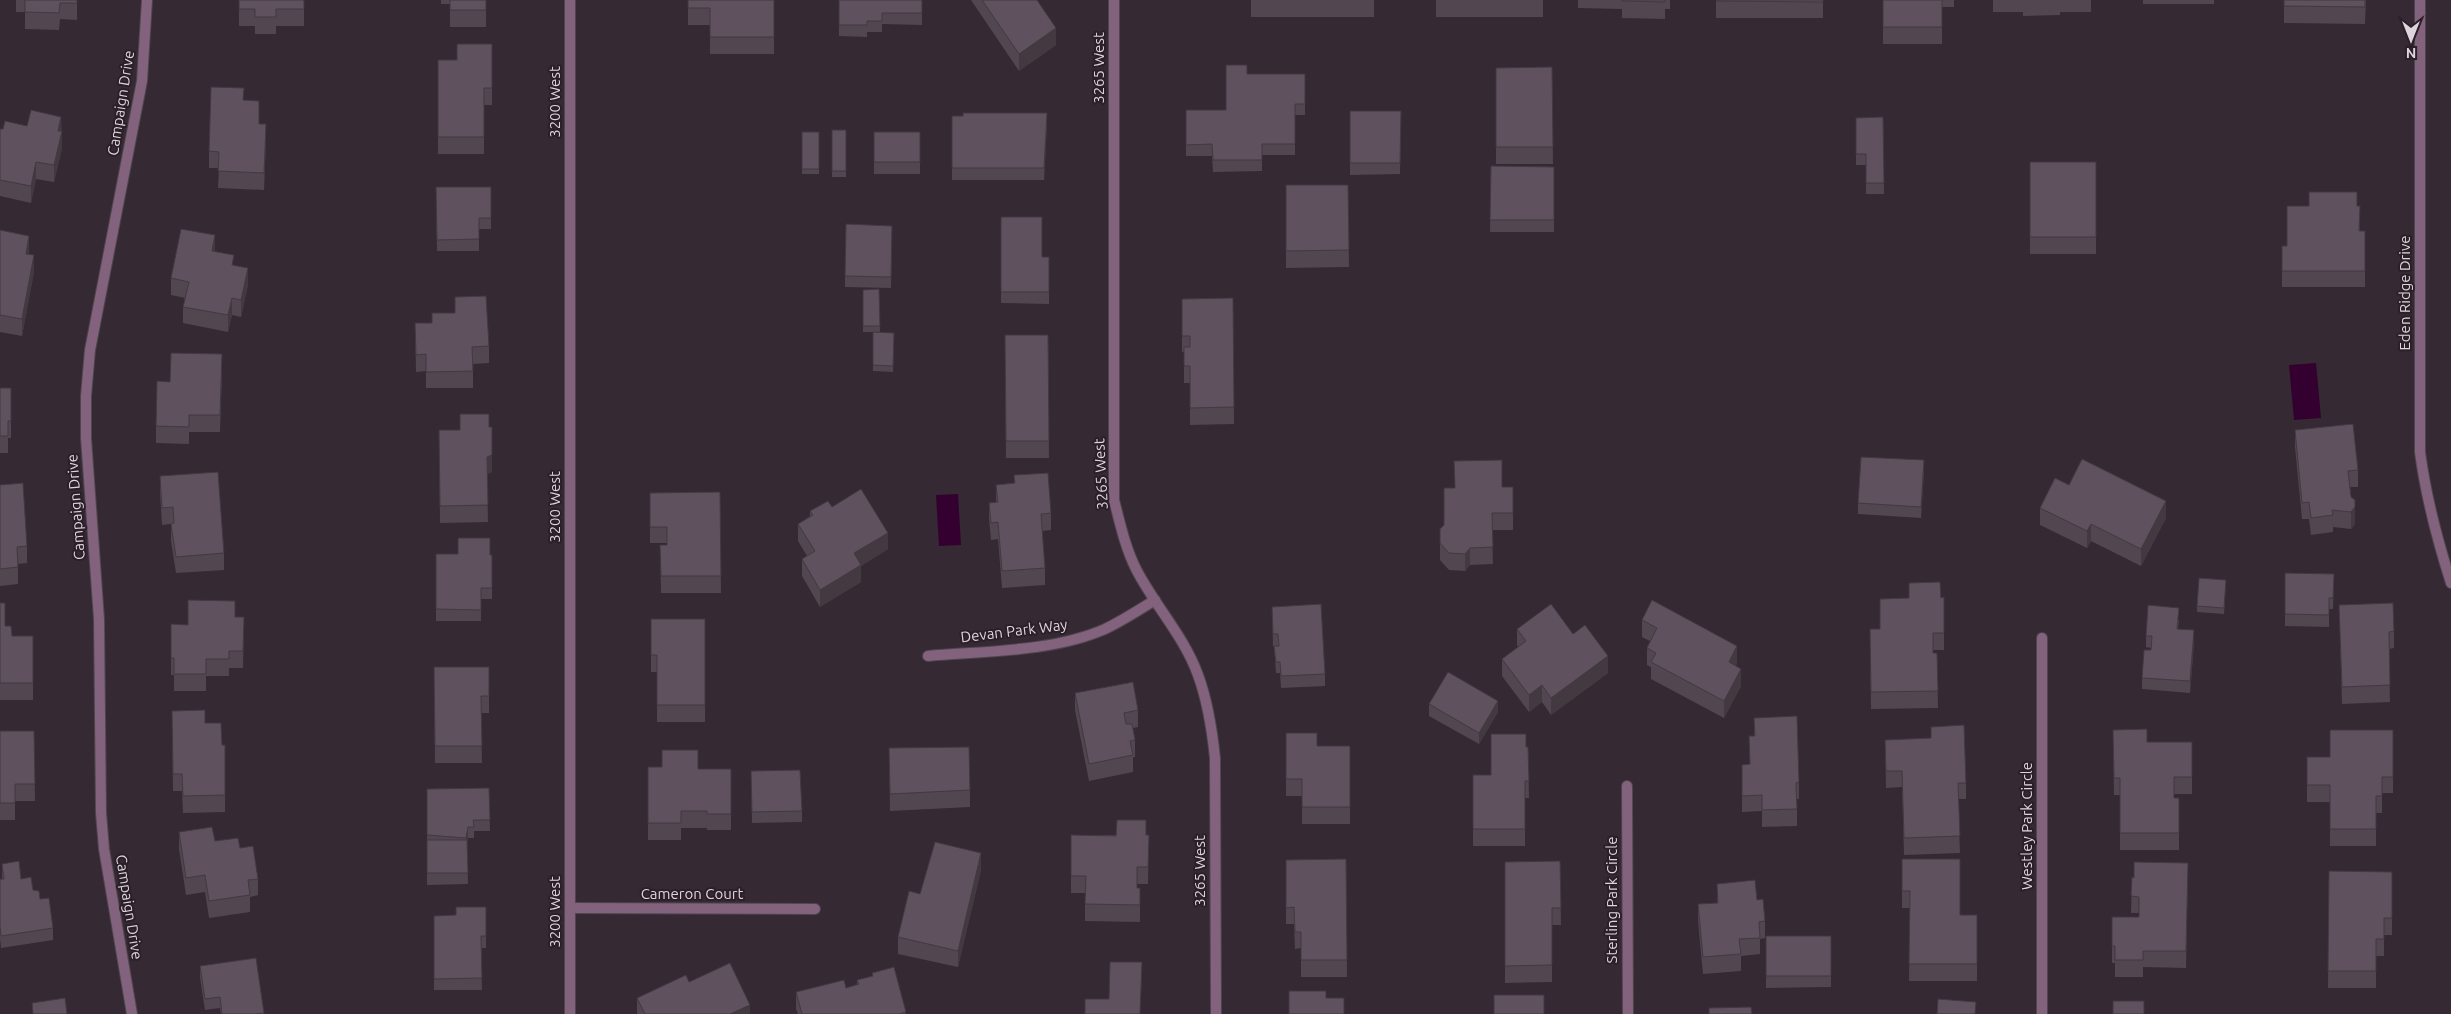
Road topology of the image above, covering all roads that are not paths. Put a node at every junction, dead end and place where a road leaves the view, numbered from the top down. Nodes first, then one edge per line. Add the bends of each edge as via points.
1 (147, 0) edge
2 (570, 0) edge
3 (1114, 0) edge
4 (2420, 0) edge
5 (2451, 583) edge
6 (1155, 600) junction
7 (2042, 638) dead end
8 (928, 656) dead end
9 (1627, 786) dead end
10 (570, 908) junction
11 (815, 909) dead end
12 (132, 1014) edge
13 (570, 1014) edge
14 (1216, 1014) edge
15 (1628, 1014) edge
16 (2042, 1014) edge

1 - 12 street, Campaign Drive via 142,81 90,350 86,396 99,619 101,813 104,849
2 - 10 street, 3200 West
3 - 6 street, 3265 West via 1114,500 1136,569
4 - 5 street, Eden Ridge Drive via 2420,452 2429,509
6 - 8 street, Devan Park Way via 1104,629 1075,639 1046,645
6 - 14 street, 3265 West via 1179,635 1198,674 1210,715 1215,758
7 - 16 street, Westley Park Circle
9 - 15 street, Sterling Park Circle
10 - 11 street, Cameron Court
10 - 13 street, 3200 West

